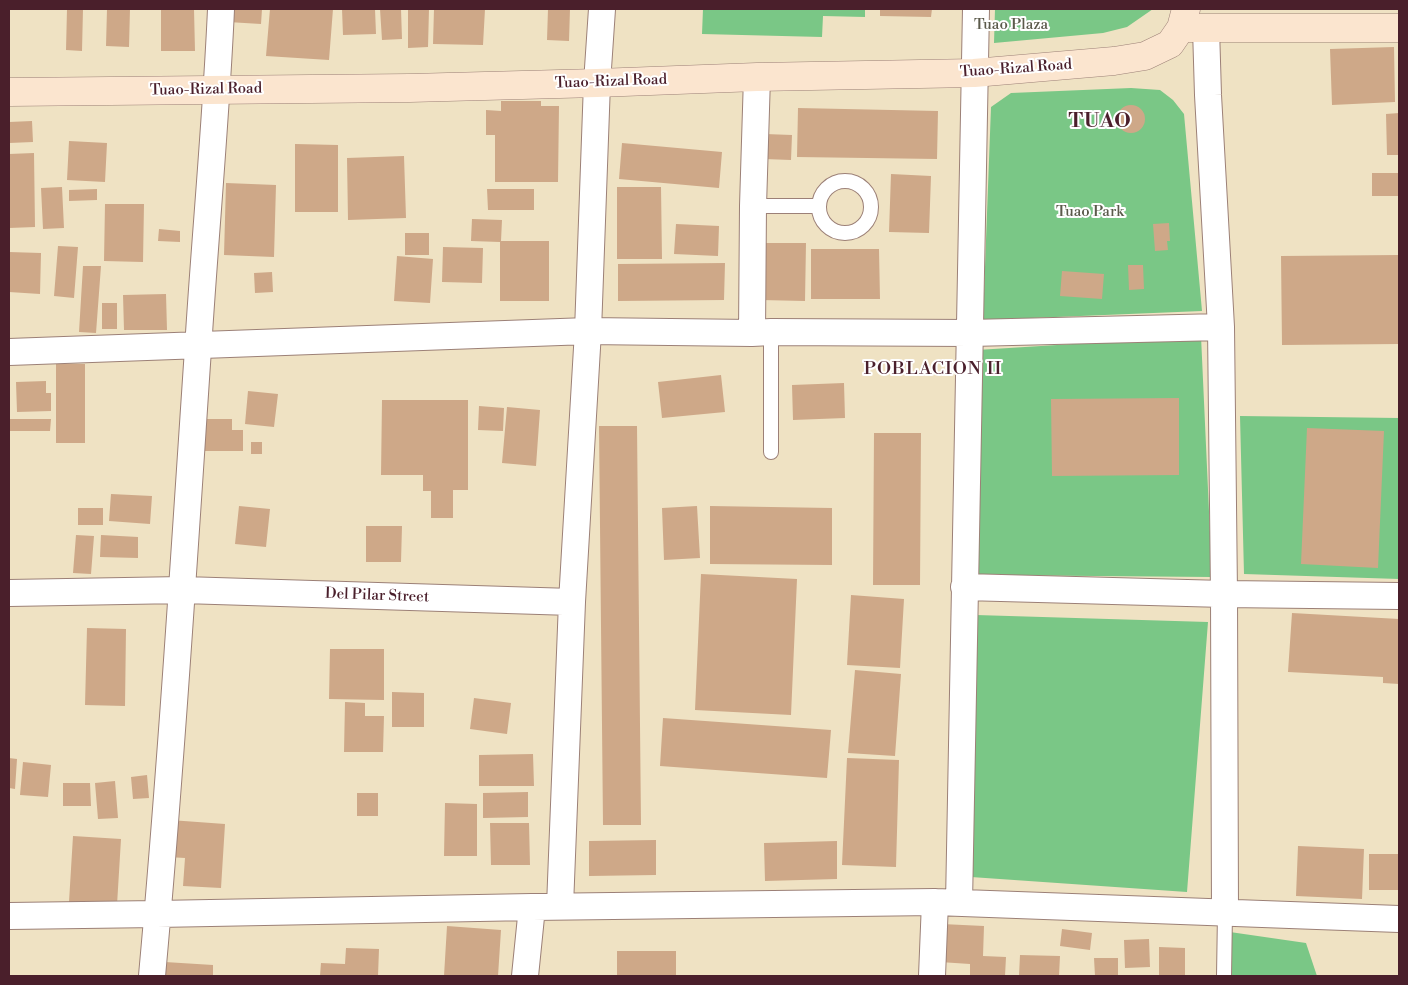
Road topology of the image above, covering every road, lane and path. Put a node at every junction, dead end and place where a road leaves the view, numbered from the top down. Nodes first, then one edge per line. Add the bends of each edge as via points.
1 (222, 9) edge
2 (602, 9) edge
3 (976, 9) edge
4 (1191, 22) edge
5 (1399, 28) edge
6 (974, 73) junction
7 (758, 77) junction
8 (597, 83) junction
9 (218, 90) junction
10 (9, 92) edge
11 (752, 206) junction
12 (819, 206) dead end
13 (1221, 327) junction
14 (588, 331) junction
15 (762, 332) junction
16 (970, 333) junction
17 (198, 346) junction
18 (9, 352) edge
19 (771, 452) dead end
20 (964, 587) junction
21 (183, 590) junction
22 (9, 593) edge
23 (1224, 594) junction
24 (1399, 596) edge
25 (572, 602) junction
26 (947, 903) junction
27 (532, 906) junction
28 (560, 906) junction
29 (157, 914) junction
30 (1225, 914) junction
31 (9, 916) edge
32 (1399, 919) edge
33 (152, 976) edge
34 (525, 976) edge
35 (932, 976) edge
36 (1224, 976) edge

1 - 9 street
2 - 8 street
3 - 6 street
4 - 5 main road
4 - 6 main road, Tuao-Rizal Road via 1170,44 1145,56
4 - 13 street via 1208,95
6 - 7 main road, Tuao-Rizal Road
6 - 16 street
7 - 8 main road, Tuao-Rizal Road
7 - 11 street
8 - 9 main road, Tuao-Rizal Road
8 - 14 street
9 - 10 main road, Tuao-Rizal Road
9 - 17 street
11 - 12 lane
11 - 15 street
13 - 16 street
13 - 23 street
14 - 15 street
14 - 17 street
14 - 25 street
15 - 16 street
15 - 19 lane
16 - 20 street
17 - 18 street
17 - 21 street
20 - 23 street
20 - 26 street
21 - 22 street, Del Pilar Street
21 - 25 street, Del Pilar Street
21 - 29 street
23 - 24 street
23 - 30 street
25 - 28 street
26 - 28 street
26 - 30 street
26 - 35 street
27 - 28 street
27 - 29 street
27 - 34 street
29 - 31 street
29 - 33 street
30 - 32 street
30 - 36 lane

